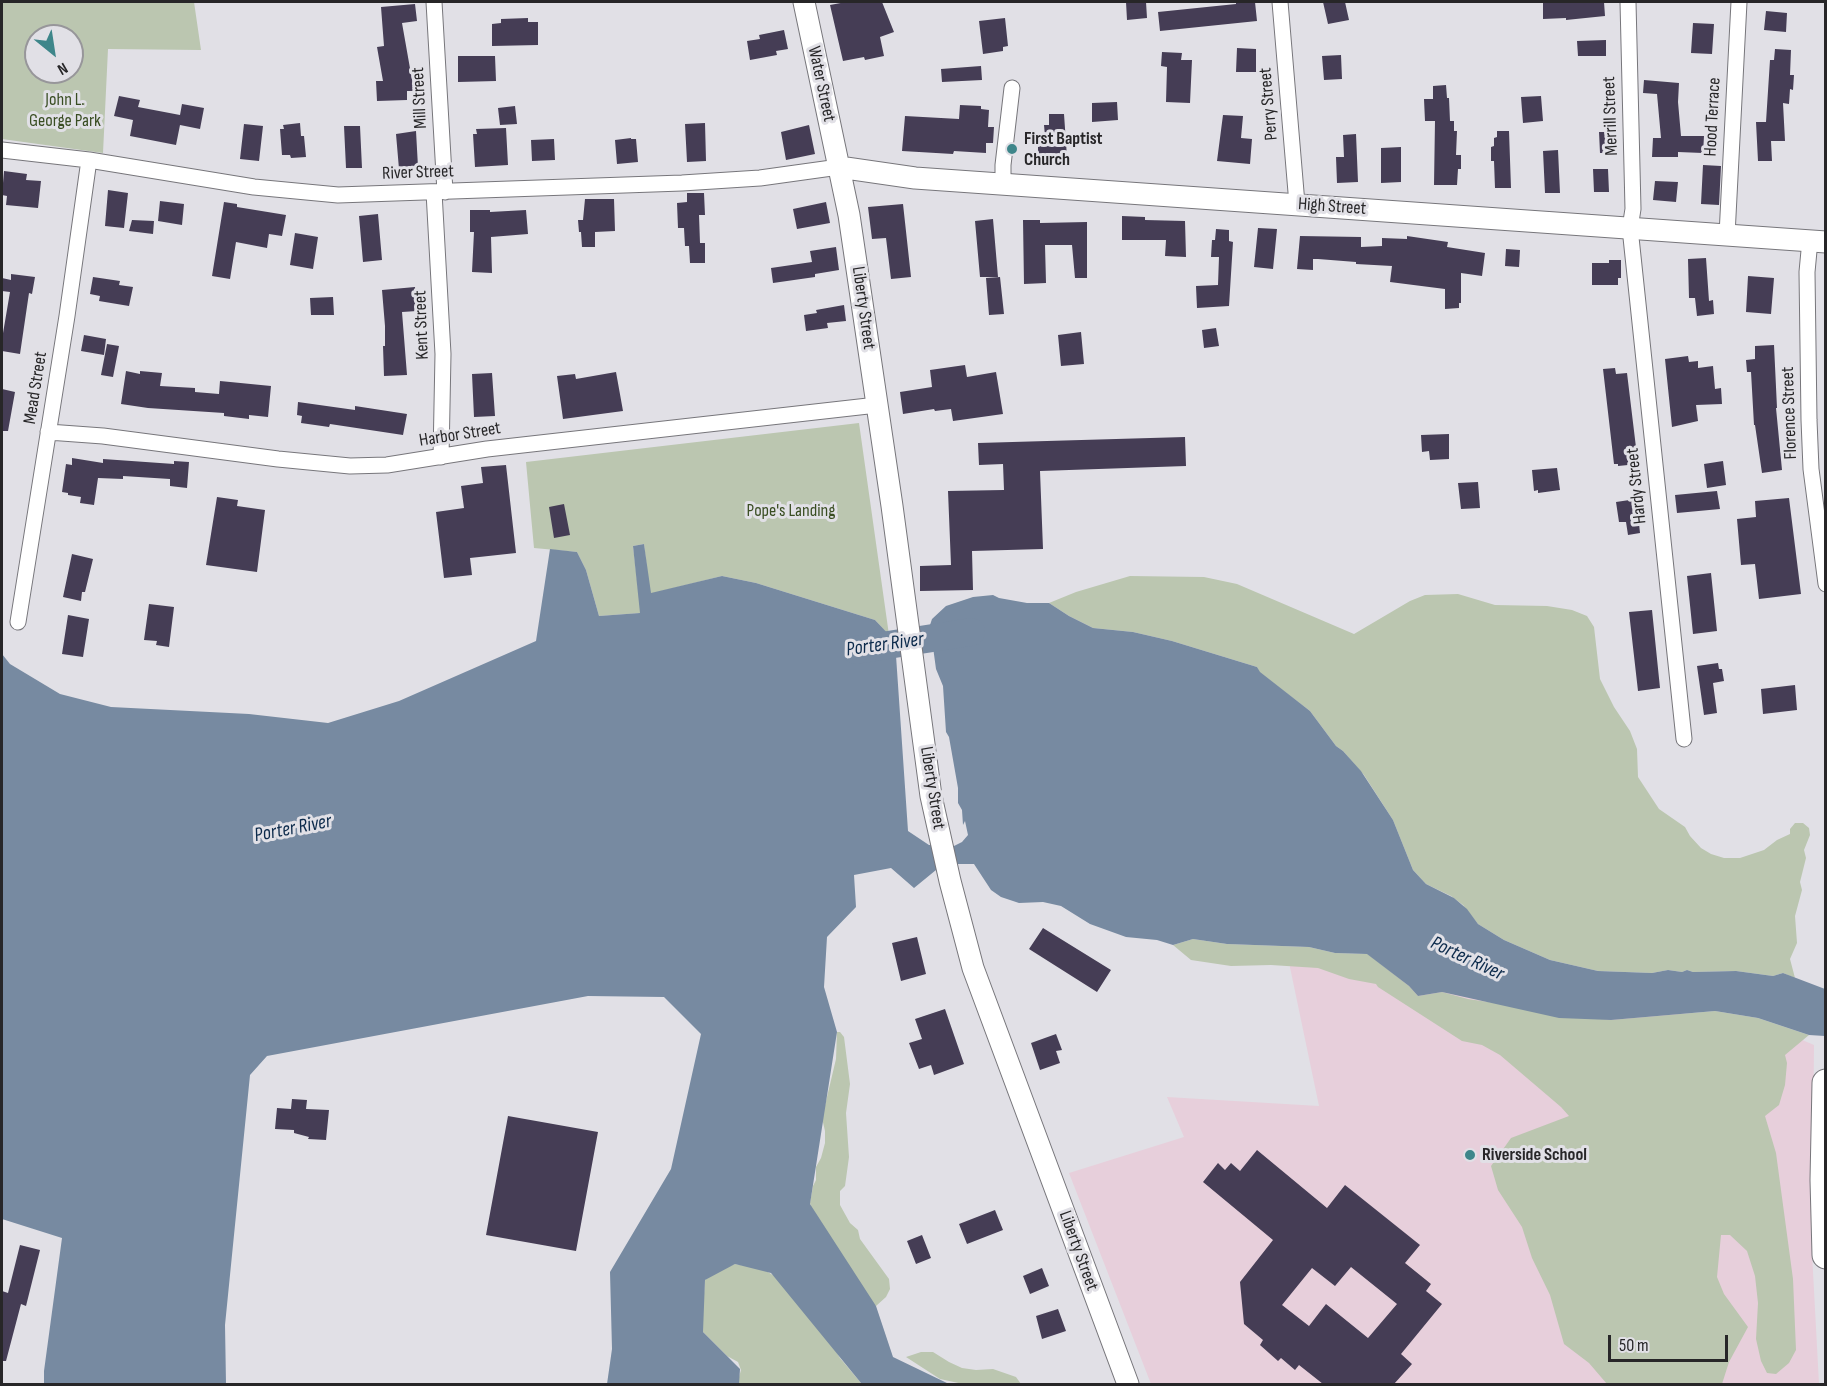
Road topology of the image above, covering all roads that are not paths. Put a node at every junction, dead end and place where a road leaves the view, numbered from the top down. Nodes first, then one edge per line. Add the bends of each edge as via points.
1 (434, 2) edge
2 (804, 2) edge
3 (1280, 2) edge
4 (1628, 2) edge
5 (1739, 2) edge
6 (1012, 88) dead end
7 (2, 150) edge
8 (89, 160) junction
9 (839, 167) junction
10 (1003, 183) junction
11 (440, 192) junction
12 (1297, 204) junction
13 (1630, 228) junction
14 (1727, 235) junction
15 (1818, 241) edge
16 (877, 405) junction
17 (48, 432) junction
18 (441, 457) junction
19 (1826, 584) edge
20 (18, 622) dead end
21 (1684, 739) dead end
22 (1826, 1083) edge
23 (1826, 1255) edge
24 (1128, 1384) edge

1 - 11 street, Mill Street
2 - 9 street, Water Street
3 - 12 street, Perry Street
4 - 13 street, Merrill Street via 1634,208
5 - 14 street, Hood Terrace
6 - 10 street
7 - 8 street, River Street
8 - 11 street, River Street via 280,191 338,195
8 - 17 street, Mead Street
9 - 10 street, High Street via 915,178
9 - 11 street, River Street via 735,180
9 - 16 street, Liberty Street
10 - 12 street, High Street
11 - 18 street, Kent Street
12 - 13 street, High Street
13 - 14 street, High Street
13 - 21 street, Hardy Street
14 - 15 street, High Street
15 - 19 street, Florence Street via 1807,272 1809,420 1811,469
16 - 18 street, Harbor Street
16 - 24 street, Liberty Street via 932,796 972,968
17 - 18 street, Harbor Street via 350,466
17 - 20 street, Mead Street
22 - 23 highway

